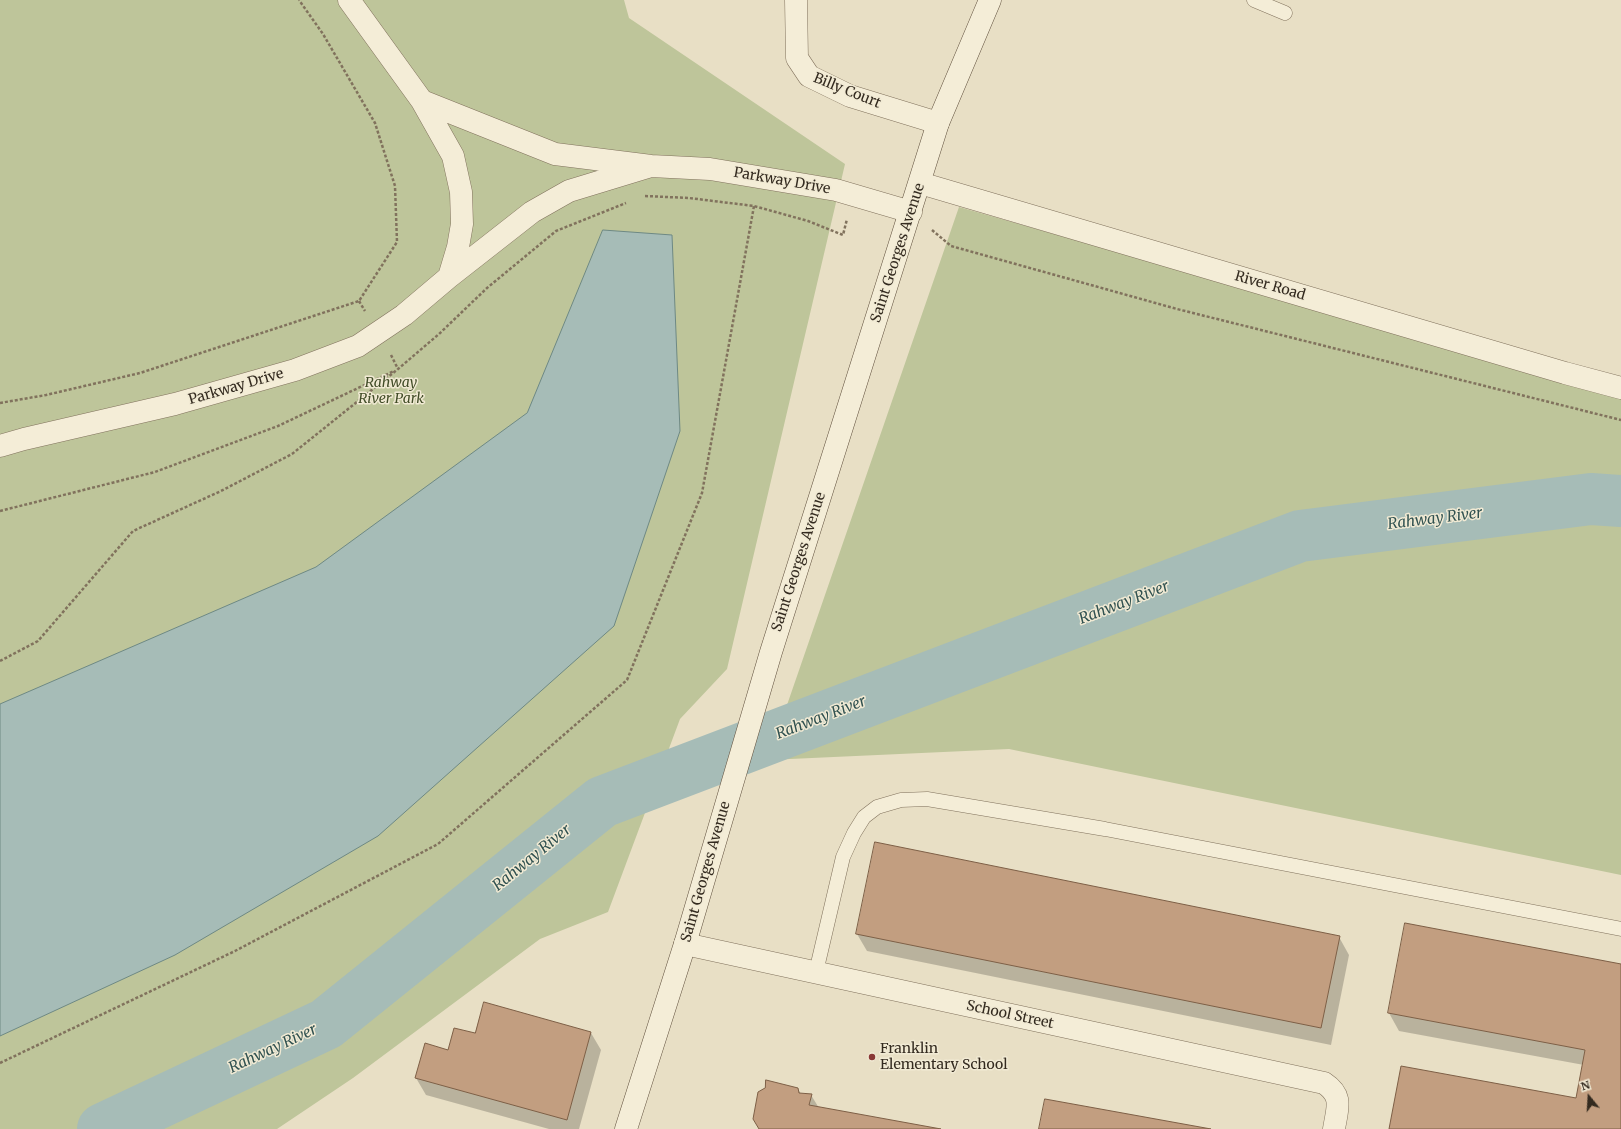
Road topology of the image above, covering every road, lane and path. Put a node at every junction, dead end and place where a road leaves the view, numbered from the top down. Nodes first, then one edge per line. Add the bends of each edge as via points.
1 (299, 0) edge
2 (349, 0) edge
3 (796, 0) edge
4 (990, 0) edge
5 (1254, 0) edge
6 (1285, 13) dead end
7 (422, 101) junction
8 (938, 123) junction
9 (651, 166) junction
10 (920, 183) junction
11 (643, 196) dead end
12 (853, 196) junction
13 (629, 202) dead end
14 (754, 206) junction
15 (911, 212) junction
16 (946, 242) dead end
17 (449, 277) junction
18 (398, 369) junction
19 (1621, 388) edge
20 (0, 403) edge
21 (1621, 420) edge
22 (0, 446) edge
23 (0, 511) edge
24 (0, 661) edge
25 (1621, 929) edge
26 (685, 944) junction
27 (816, 972) junction
28 (0, 1063) edge
29 (626, 1129) edge
30 (1334, 1129) edge

1 - 20 path via 323,34 375,123 395,186 397,242 359,302 140,373
2 - 7 street
3 - 8 street, Billy Court via 797,58 809,76 850,96
4 - 8 street, Saint Georges Avenue
5 - 6 lane
7 - 9 street, Parkway Drive via 555,154
7 - 17 street via 452,156 461,192 462,224
8 - 10 street, Saint Georges Avenue
9 - 12 street, Parkway Drive via 710,169 836,190
9 - 17 street, Parkway Drive via 569,191 532,212
10 - 15 street, Saint Georges Avenue
10 - 19 street, River Road
11 - 14 path via 689,198
12 - 14 path via 843,235 808,221
12 - 15 street, Parkway Drive
13 - 18 path via 556,231 487,288
14 - 28 path via 702,493 627,680 438,844 235,951
15 - 26 street, Saint Georges Avenue via 770,652
16 - 21 path via 951,246 1177,309
17 - 22 street, Parkway Drive via 404,315 358,346 295,370 175,404
18 - 23 path via 278,426 154,472
18 - 24 path via 292,454 221,491 133,531 38,641
25 - 27 lane via 1098,828 927,799 901,800 878,807 864,817 854,833 843,856
26 - 27 street, School Street
26 - 29 street, Saint Georges Avenue
27 - 30 street, School Street via 1324,1083 1334,1090 1338,1103

